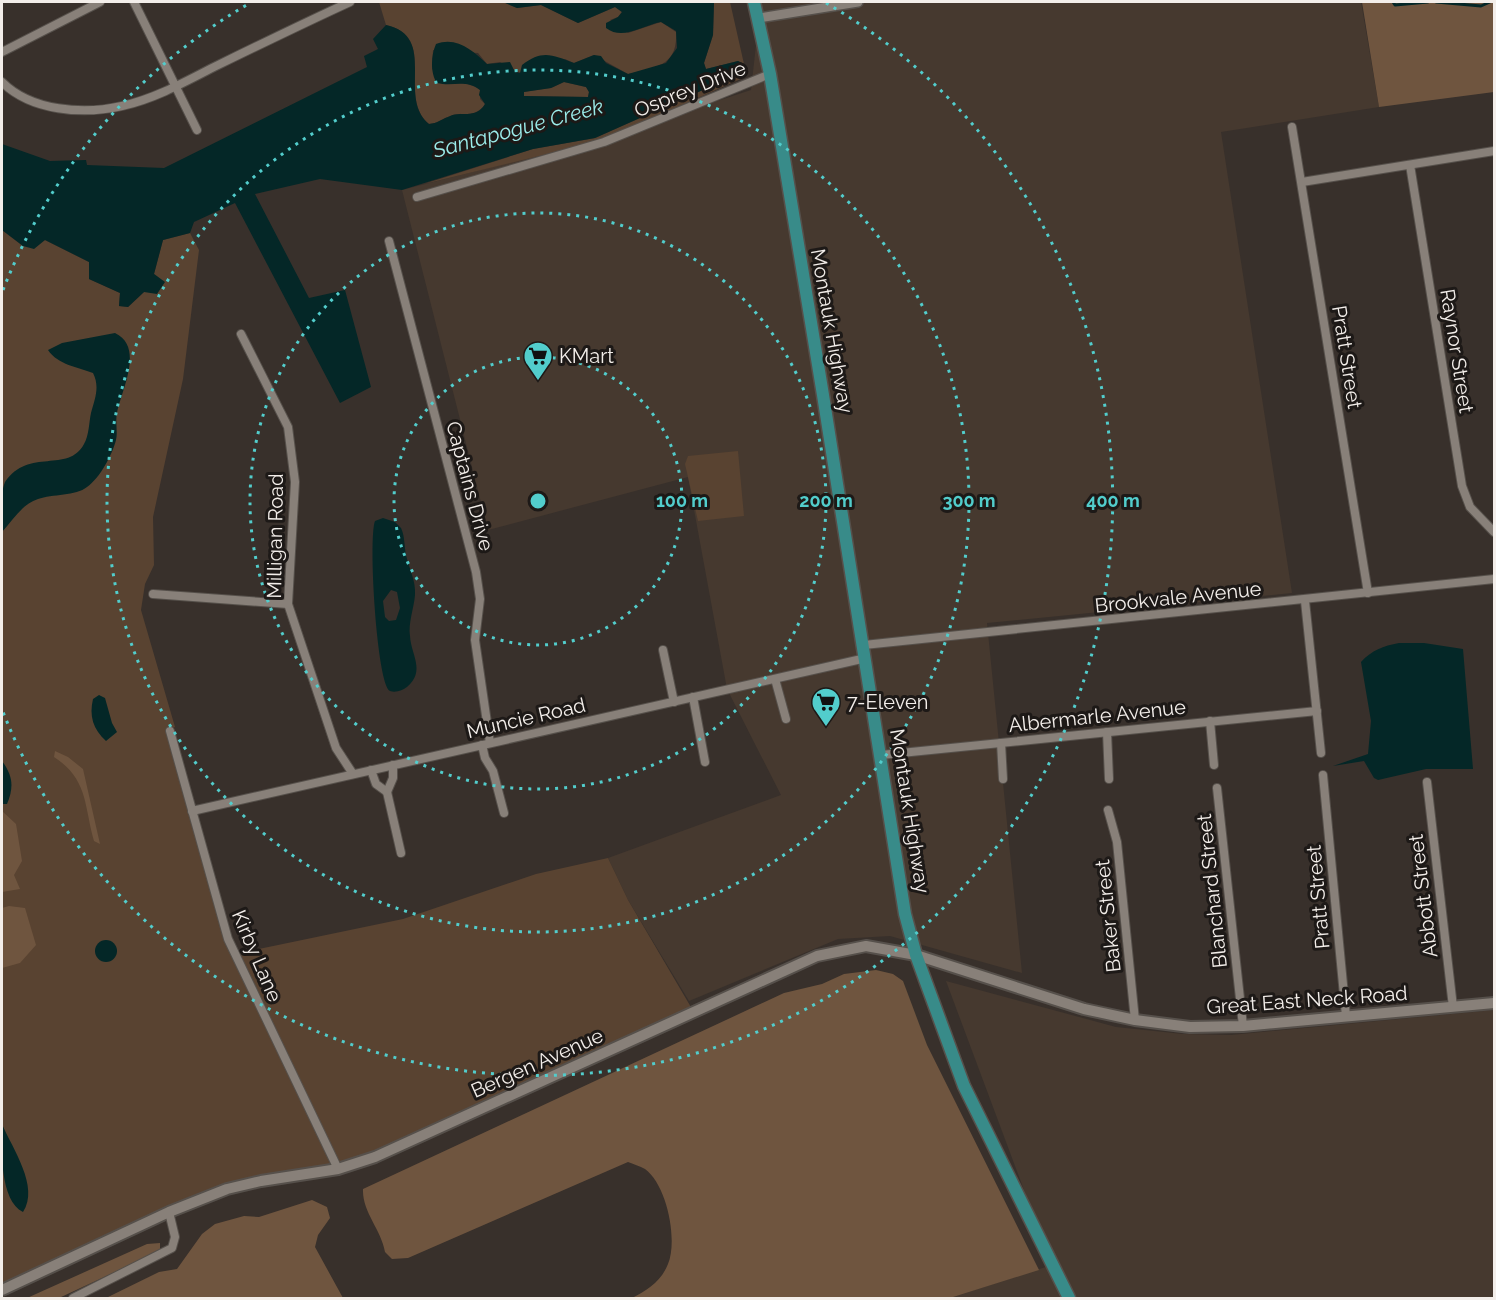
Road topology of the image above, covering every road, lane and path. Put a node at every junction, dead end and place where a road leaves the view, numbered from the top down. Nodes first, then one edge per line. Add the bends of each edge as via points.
1 (100, 2) edge
2 (134, 2) edge
3 (350, 2) edge
4 (754, 2) edge
5 (858, 2) edge
6 (759, 18) junction
7 (2, 52) edge
8 (770, 74) junction
9 (2, 82) edge
10 (175, 86) junction
11 (1292, 127) dead end
12 (197, 130) dead end
13 (1494, 151) edge
14 (1410, 165) junction
15 (1302, 182) junction
16 (417, 197) dead end
17 (389, 241) dead end
18 (241, 334) dead end
19 (1494, 532) edge
20 (1494, 579) edge
21 (1368, 593) junction
22 (153, 594) dead end
23 (1305, 601) junction
24 (288, 604) junction
25 (864, 645) junction
26 (663, 650) dead end
27 (866, 658) junction
28 (775, 679) junction
29 (693, 697) junction
30 (674, 702) junction
31 (1317, 711) junction
32 (786, 719) dead end
33 (1210, 721) junction
34 (170, 731) dead end
35 (1107, 732) junction
36 (1001, 743) junction
37 (486, 744) junction
38 (1321, 753) dead end
39 (881, 755) junction
40 (705, 762) dead end
41 (393, 765) junction
42 (1214, 765) dead end
43 (371, 770) junction
44 (353, 774) junction
45 (1323, 775) dead end
46 (1003, 779) dead end
47 (1109, 779) dead end
48 (1427, 782) dead end
49 (1217, 788) dead end
50 (387, 792) junction
51 (1108, 810) dead end
52 (192, 811) junction
53 (504, 813) dead end
54 (401, 853) dead end
55 (916, 955) junction
56 (1494, 1003) edge
57 (1453, 1006) junction
58 (1346, 1016) junction
59 (1135, 1020) junction
60 (1243, 1026) junction
61 (338, 1169) junction
62 (169, 1212) junction
63 (2, 1290) edge
64 (76, 1298) edge
65 (1069, 1299) edge

1 - 7 street
2 - 10 street
3 - 10 street
4 - 6 main road, Montauk Highway
5 - 6 street
6 - 8 main road, Montauk Highway
8 - 16 street, Osprey Drive via 604,142
8 - 25 main road, Montauk Highway
9 - 10 street via 33,103 88,109 122,106
10 - 12 street
11 - 15 street, Pratt Street
13 - 14 street
14 - 15 street
14 - 19 street, Raynor Street via 1462,486 1470,507
15 - 21 street, Pratt Street
17 - 37 street, Captains Drive via 476,572 480,599 475,640
18 - 24 street, Milligan Road via 288,427 295,482
20 - 21 street, Brookvale Avenue
21 - 23 street, Brookvale Avenue
22 - 24 street
23 - 25 street, Brookvale Avenue
23 - 31 street
24 - 44 street, Milligan Road via 336,748
25 - 27 main road, Montauk Highway
26 - 30 street
27 - 28 street, Muncie Road
27 - 39 main road, Montauk Highway
28 - 29 street, Muncie Road
28 - 32 street
29 - 30 street, Muncie Road
29 - 40 street
30 - 37 street, Muncie Road
31 - 33 street, Albermarle Avenue
31 - 38 street
33 - 35 street, Albermarle Avenue
33 - 42 street
34 - 52 street, Kirby Lane
35 - 36 street, Albermarle Avenue
35 - 47 street
36 - 39 street, Albermarle Avenue
36 - 46 street
37 - 41 street, Muncie Road
37 - 53 street, Captains Drive via 485,758 493,771
39 - 55 main road, Montauk Highway
41 - 43 street, Muncie Road
41 - 50 street
43 - 44 street, Muncie Road
43 - 50 street via 376,784
44 - 52 street, Muncie Road
45 - 58 street, Pratt Street
48 - 57 street, Abbott Street
49 - 60 street, Blanchard Street
50 - 54 street
51 - 59 street, Baker Street via 1117,842
52 - 61 street, Kirby Lane via 228,939
55 - 59 main road, Great East Neck Road via 1073,1006
55 - 61 main road, Bergen Avenue via 866,946 817,956 375,1157
55 - 65 main road, Montauk Highway via 964,1086
56 - 57 main road, Great East Neck Road
57 - 58 main road, Great East Neck Road
58 - 60 main road, Great East Neck Road
59 - 60 main road, Great East Neck Road via 1190,1027
61 - 62 main road, Bergen Avenue via 261,1180
62 - 63 main road, Bergen Avenue
62 - 64 street via 175,1237 172,1248

